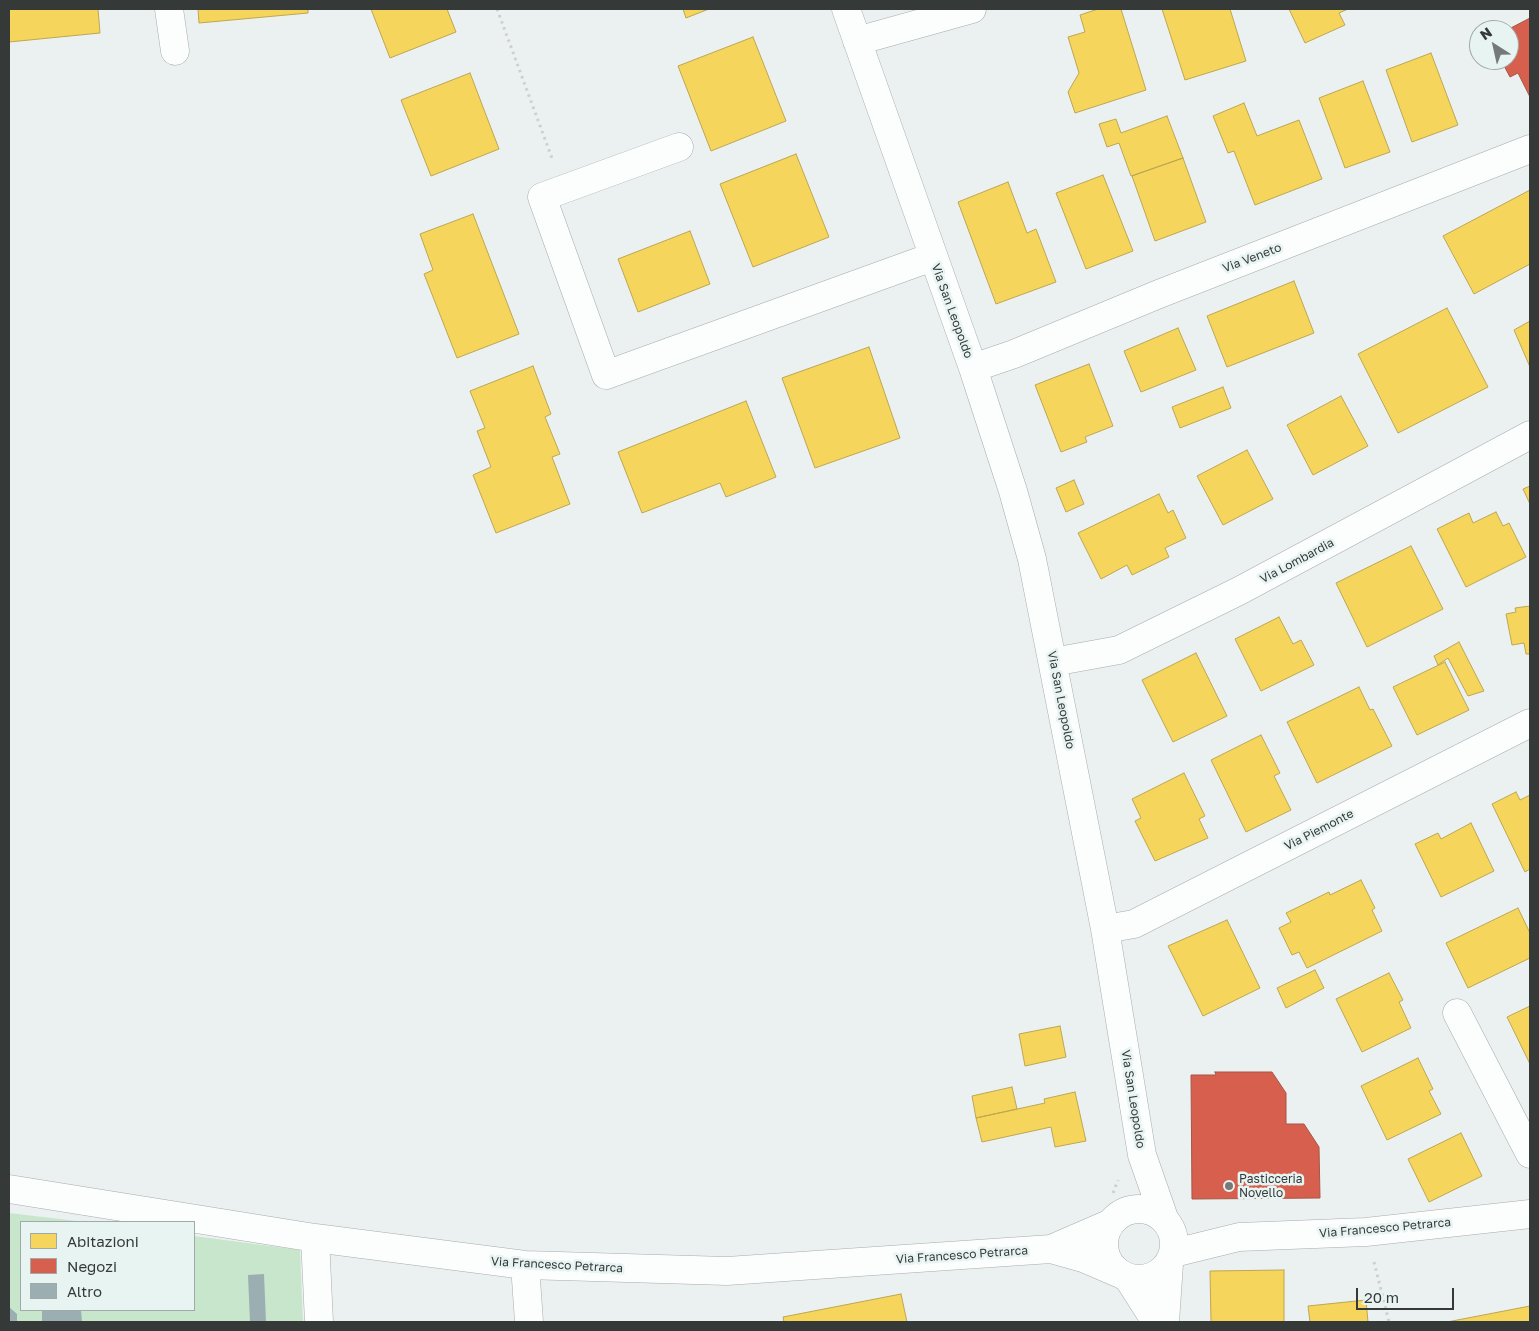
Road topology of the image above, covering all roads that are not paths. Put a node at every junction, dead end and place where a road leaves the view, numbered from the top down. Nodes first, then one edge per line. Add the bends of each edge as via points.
1 (170, 9) edge
2 (846, 9) edge
3 (972, 9) edge
4 (951, 12) edge
5 (857, 41) junction
6 (175, 51) dead end
7 (679, 147) dead end
8 (1530, 149) edge
9 (932, 257) junction
10 (973, 368) junction
11 (1530, 435) edge
12 (1053, 662) junction
13 (1530, 722) edge
14 (1105, 929) junction
15 (1457, 1013) dead end
16 (1530, 1154) edge
17 (1142, 1156) junction
18 (9, 1190) edge
19 (1530, 1214) edge
20 (1115, 1219) junction
21 (1167, 1222) junction
22 (1239, 1237) junction
23 (315, 1238) junction
24 (1050, 1249) junction
25 (1172, 1258) junction
26 (525, 1266) junction
27 (1123, 1276) junction
28 (319, 1322) edge
29 (529, 1322) edge
30 (1156, 1322) edge
31 (1165, 1322) edge

1 - 6 street
2 - 5 street, Via San Leopoldo
3 - 4 street
4 - 5 street
5 - 9 street, Via San Leopoldo
7 - 9 street, Via San Leopoldo via 542,197 606,375
8 - 10 street, Via Veneto
9 - 10 street, Via San Leopoldo
10 - 12 street, Via San Leopoldo via 1030,550
11 - 12 street, Via Lombardia via 1239,591 1119,650
12 - 14 street, Via San Leopoldo
13 - 14 street, Via Piemonte via 1134,924
14 - 17 street, Via San Leopoldo
15 - 16 street
17 - 20 street, Via San Leopoldo via 1133,1185
17 - 21 street, Via San Leopoldo
18 - 23 street, Via Francesco Petrarca
19 - 22 street, Via Francesco Petrarca via 1366,1232
20 - 21 street via 1129,1210 1140,1209 1157,1213
20 - 24 street, Via Francesco Petrarca
20 - 27 street via 1106,1232 1105,1255 1110,1265
21 - 22 street, Via Francesco Petrarca
21 - 25 street via 1175,1242
22 - 25 street, Via Francesco Petrarca
23 - 26 street, Via Francesco Petrarca
23 - 28 street
24 - 26 street, Via Francesco Petrarca via 727,1271
24 - 27 street, Via Francesco Petrarca via 1083,1258
25 - 27 street via 1151,1278
25 - 31 street
26 - 29 street
27 - 30 street via 1143,1298

